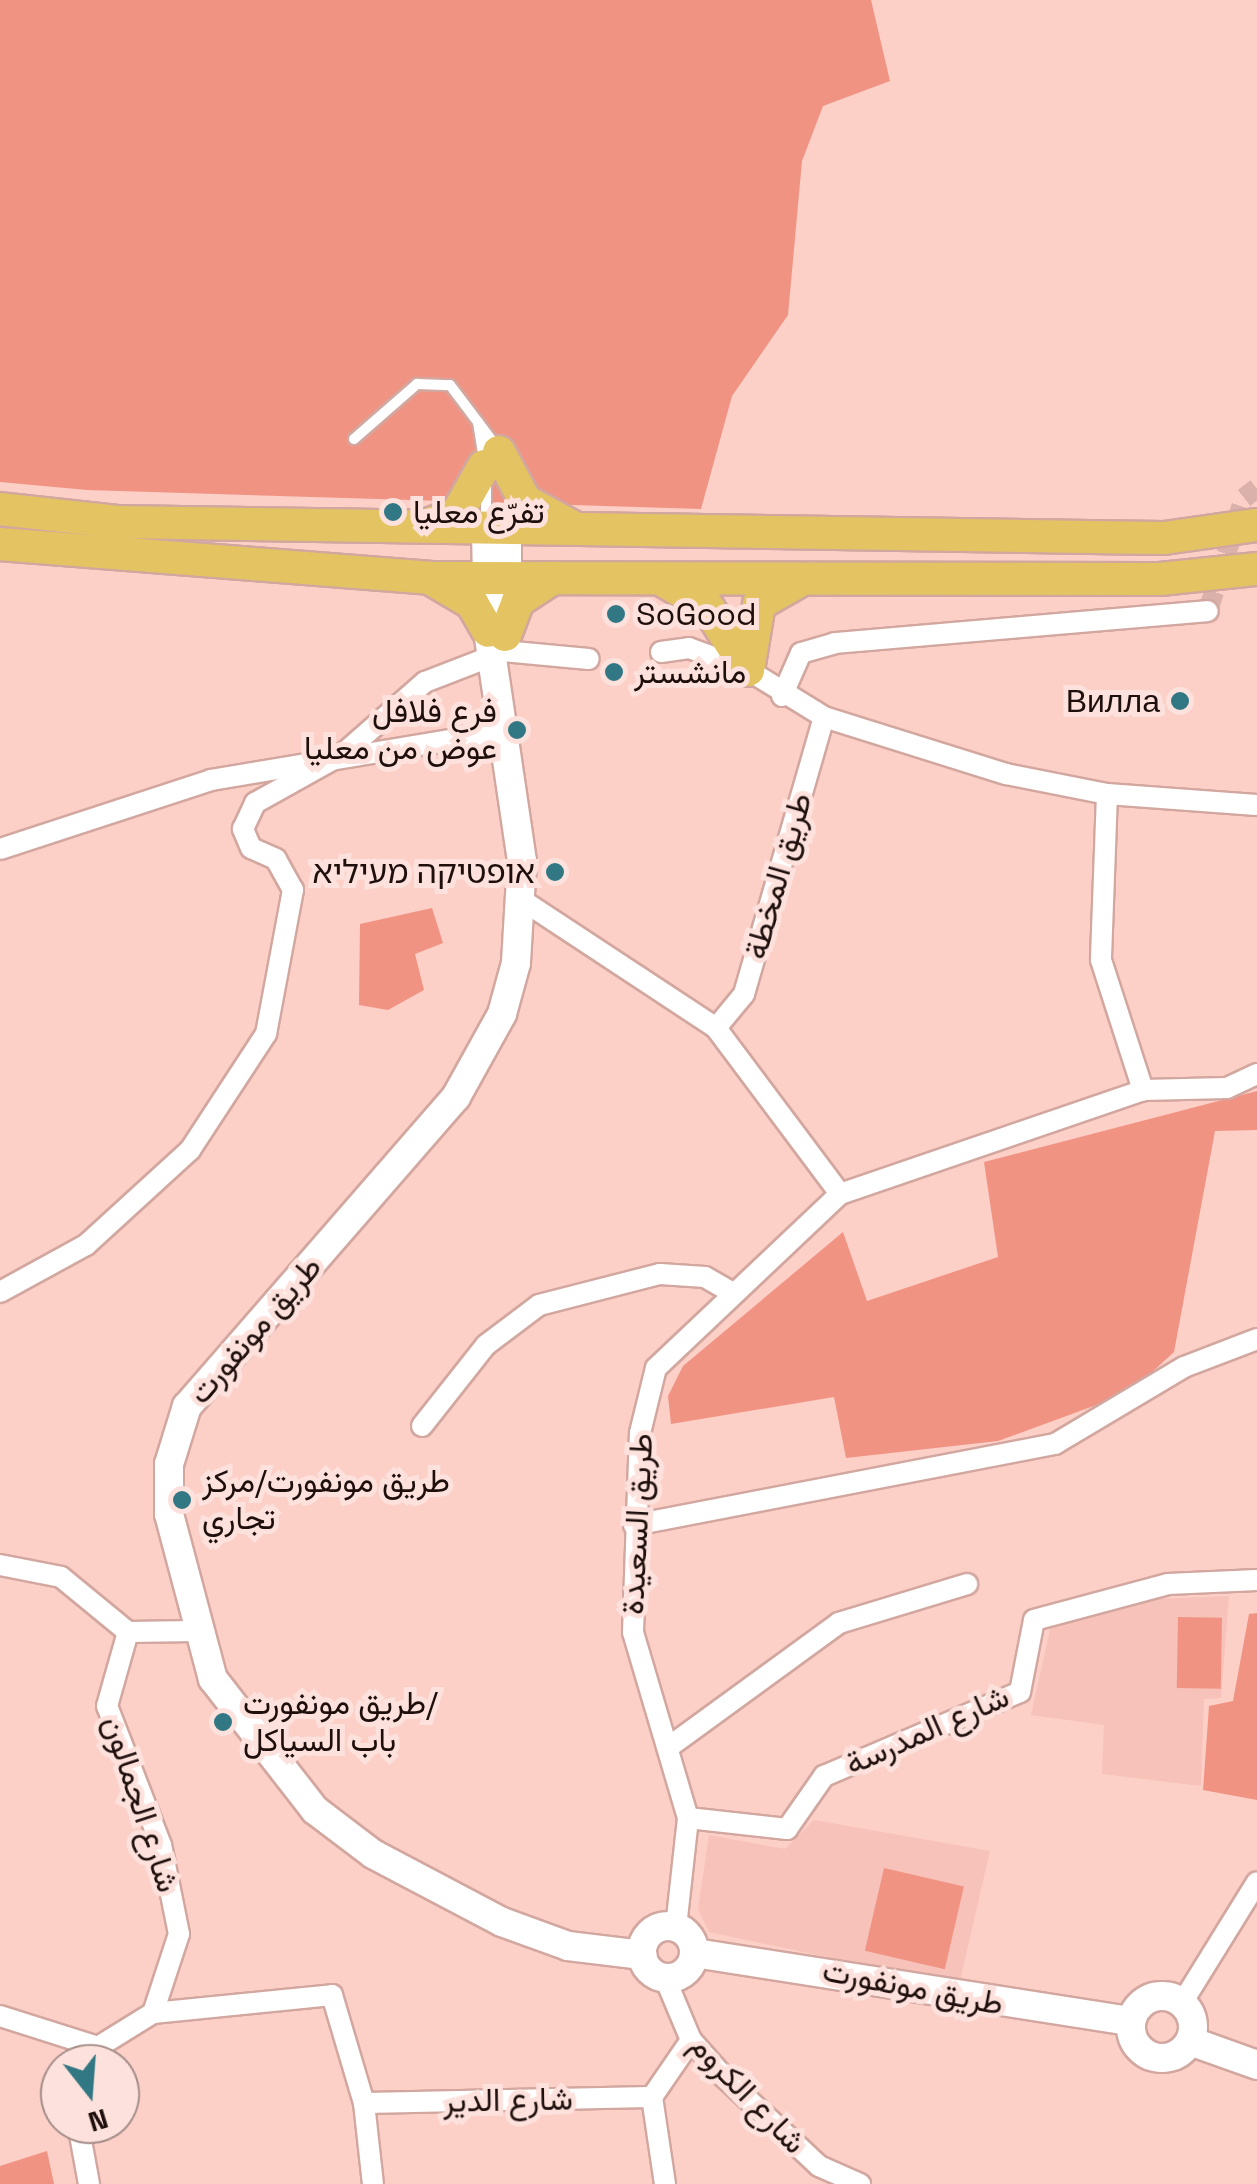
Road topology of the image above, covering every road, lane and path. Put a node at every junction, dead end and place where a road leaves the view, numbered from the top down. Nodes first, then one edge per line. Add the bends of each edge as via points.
1 (477, 416) junction
2 (354, 438) dead end
3 (492, 459) junction
4 (0, 510) edge
5 (417, 526) junction
6 (1257, 526) edge
7 (497, 529) junction
8 (585, 530) junction
9 (0, 544) edge
10 (1257, 569) edge
11 (498, 577) junction
12 (640, 577) junction
13 (429, 578) junction
14 (553, 578) junction
15 (814, 578) junction
16 (1208, 612) dead end
17 (497, 644) junction
18 (662, 652) dead end
19 (589, 659) dead end
20 (748, 670) junction
21 (782, 696) junction
22 (824, 716) junction
23 (505, 731) junction
24 (342, 754) junction
25 (1107, 794) junction
26 (1257, 805) edge
27 (0, 849) edge
28 (522, 900) junction
29 (716, 1028) junction
30 (1257, 1074) edge
31 (1143, 1090) junction
32 (840, 1194) junction
33 (0, 1292) edge
34 (731, 1292) junction
35 (1257, 1339) edge
36 (422, 1426) dead end
37 (634, 1525) junction
38 (0, 1565) edge
39 (1257, 1580) edge
40 (967, 1584) dead end
41 (195, 1631) junction
42 (128, 1632) junction
43 (673, 1744) junction
44 (688, 1818) junction
45 (1257, 1882) edge
46 (676, 1926) junction
47 (694, 1953) junction
48 (642, 1955) junction
49 (665, 1978) junction
50 (1182, 2003) junction
51 (152, 2012) junction
52 (0, 2016) edge
53 (1131, 2021) junction
54 (691, 2040) junction
55 (1190, 2041) junction
56 (68, 2044) edge
57 (110, 2044) edge
58 (1257, 2065) edge
59 (652, 2098) junction
60 (364, 2103) junction
61 (82, 2144) edge
62 (89, 2184) edge
63 (373, 2184) edge
64 (665, 2184) edge
65 (860, 2184) edge

1 - 2 lane via 450,386 417,384
1 - 3 lane
1 - 3 lane
3 - 5 highway via 457,514
3 - 7 lane
3 - 7 lane
3 - 8 highway via 525,502
4 - 5 highway via 116,522
5 - 7 highway
6 - 8 highway via 1164,538
7 - 8 highway
7 - 11 main road, طريق مونفورت
9 - 13 highway
10 - 15 highway via 1160,579
11 - 13 highway
11 - 14 highway
11 - 17 main road, طريق مونفورت
12 - 14 highway
12 - 15 highway
12 - 20 highway via 695,595
13 - 17 highway via 472,603
14 - 17 highway via 518,601
15 - 20 highway via 784,584 759,604
16 - 21 street via 835,644 801,653
17 - 19 street
17 - 23 main road, طريق مونفورت
17 - 24 street via 425,682
18 - 20 street via 689,648
20 - 21 street
21 - 22 street
22 - 25 street via 1006,774
22 - 29 street, طريق المخطة via 744,994
23 - 24 street
23 - 28 main road, طريق مونفورت
24 - 27 street via 211,780
24 - 33 street via 255,803 242,828 293,890 266,1034 190,1150 86,1245
25 - 26 street
25 - 31 street via 1102,960
28 - 29 street
28 - 41 main road, طريق مونفورت via 502,1014 456,1097 176,1428 169,1514
29 - 32 street
30 - 31 street, طريق السعيدة via 1226,1088
31 - 32 street, طريق السعيدة
32 - 34 street, طريق السعيدة
34 - 36 street via 705,1278 660,1274 539,1305 486,1344
34 - 37 street, طريق السعيدة via 684,1334 647,1389
35 - 37 street via 1184,1368 1054,1444
37 - 43 street, طريق السعيدة via 633,1632
38 - 42 street via 61,1577
39 - 44 street, شارع المدرسة via 1168,1584 1034,1620 1020,1692 824,1776 787,1829
40 - 43 street via 839,1623
41 - 42 street
41 - 48 main road, طريق مونفورت via 213,1679 272,1762 346,1836 502,1922 568,1946
42 - 51 street, شارع الجمالون via 108,1706 161,1845 179,1934
43 - 44 street, طريق السعيدة
44 - 46 street, طريق السعيدة
45 - 50 street
46 - 47 main road
46 - 48 main road via 652,1932
47 - 49 main road via 682,1974
47 - 53 main road, طريق مونفورت
48 - 49 main road
49 - 54 street, شارع الكروم
50 - 53 main road via 1151,1998
50 - 55 main road
51 - 57 street
51 - 60 street via 332,1995
52 - 56 street
53 - 55 main road via 1147,2055 1176,2055
54 - 59 street
54 - 65 street, شارع الكروم via 819,2166
55 - 58 main road
59 - 60 street, شارع الدير
59 - 64 street
60 - 63 street
61 - 62 street

